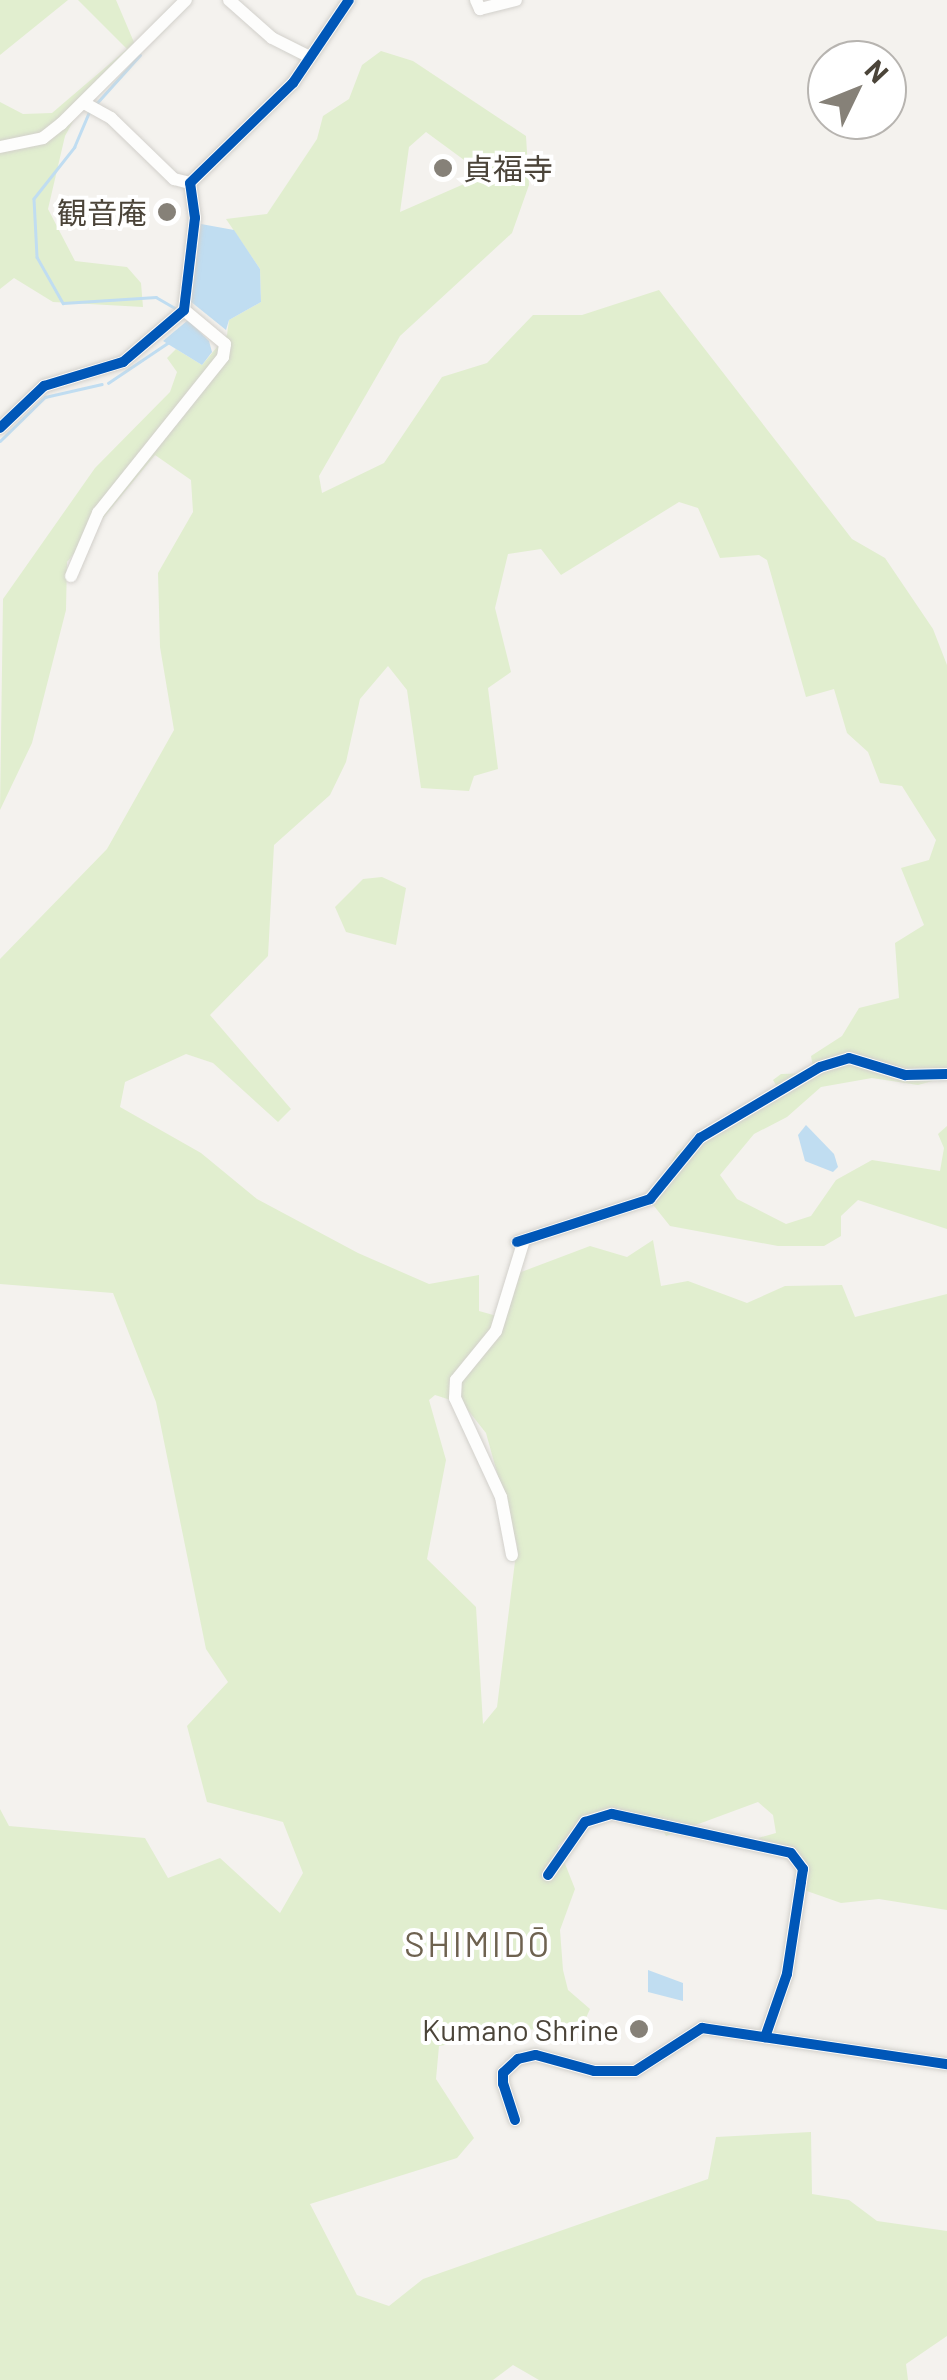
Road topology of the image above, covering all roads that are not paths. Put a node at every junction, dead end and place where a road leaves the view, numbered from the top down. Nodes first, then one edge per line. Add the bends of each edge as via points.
1 (186, 0) edge
2 (230, 0) edge
3 (349, 0) edge
4 (476, 0) edge
5 (516, 0) edge
6 (310, 56) junction
7 (91, 106) junction
8 (0, 147) edge
9 (190, 183) junction
10 (181, 313) junction
11 (0, 428) edge
12 (72, 576) dead end
13 (947, 1074) edge
14 (512, 1555) dead end
15 (548, 1875) dead end
16 (764, 2037) junction
17 (947, 2064) edge
18 (516, 2120) dead end

1 - 7 street
2 - 6 street via 262,31
3 - 6 street
4 - 5 street via 480,9
6 - 9 street via 293,83
7 - 8 street via 42,138
7 - 9 street via 174,178
9 - 10 street via 195,218
10 - 11 street via 123,362 44,386
10 - 12 street via 225,344 223,356 98,513
13 - 14 street via 905,1075 860,1059 820,1068 700,1138 650,1198 520,1242 496,1331 456,1380 455,1398 501,1497
15 - 16 street via 585,1822 612,1814 790,1853 802,1870 801,1882 787,1974
16 - 17 street
16 - 18 street via 702,2028 635,2071 525,2056 503,2072 504,2102

